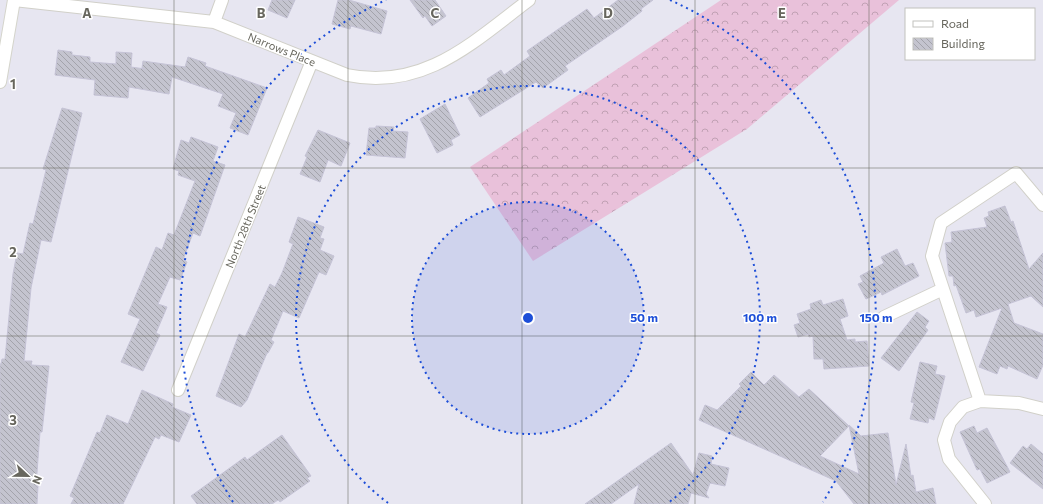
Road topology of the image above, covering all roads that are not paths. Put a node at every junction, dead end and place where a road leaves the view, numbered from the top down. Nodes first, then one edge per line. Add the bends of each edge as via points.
1 (14, 0) edge
2 (222, 0) edge
3 (529, 0) edge
4 (214, 22) junction
5 (312, 61) junction
6 (0, 82) edge
7 (1043, 205) edge
8 (943, 289) junction
9 (884, 317) dead end
10 (178, 390) dead end
11 (980, 401) junction
12 (1043, 409) edge
13 (985, 504) edge

1 - 4 street, Narrows Place
1 - 6 street
2 - 4 street
3 - 5 street, Narrows Place via 443,62 403,75 366,79 347,75
4 - 5 street, Narrows Place
5 - 10 street, North 28th Street
7 - 8 street via 1016,173 941,223 932,256
8 - 9 street
8 - 11 street
11 - 12 street via 1018,403
11 - 13 street via 963,407 956,413 944,440 949,459

